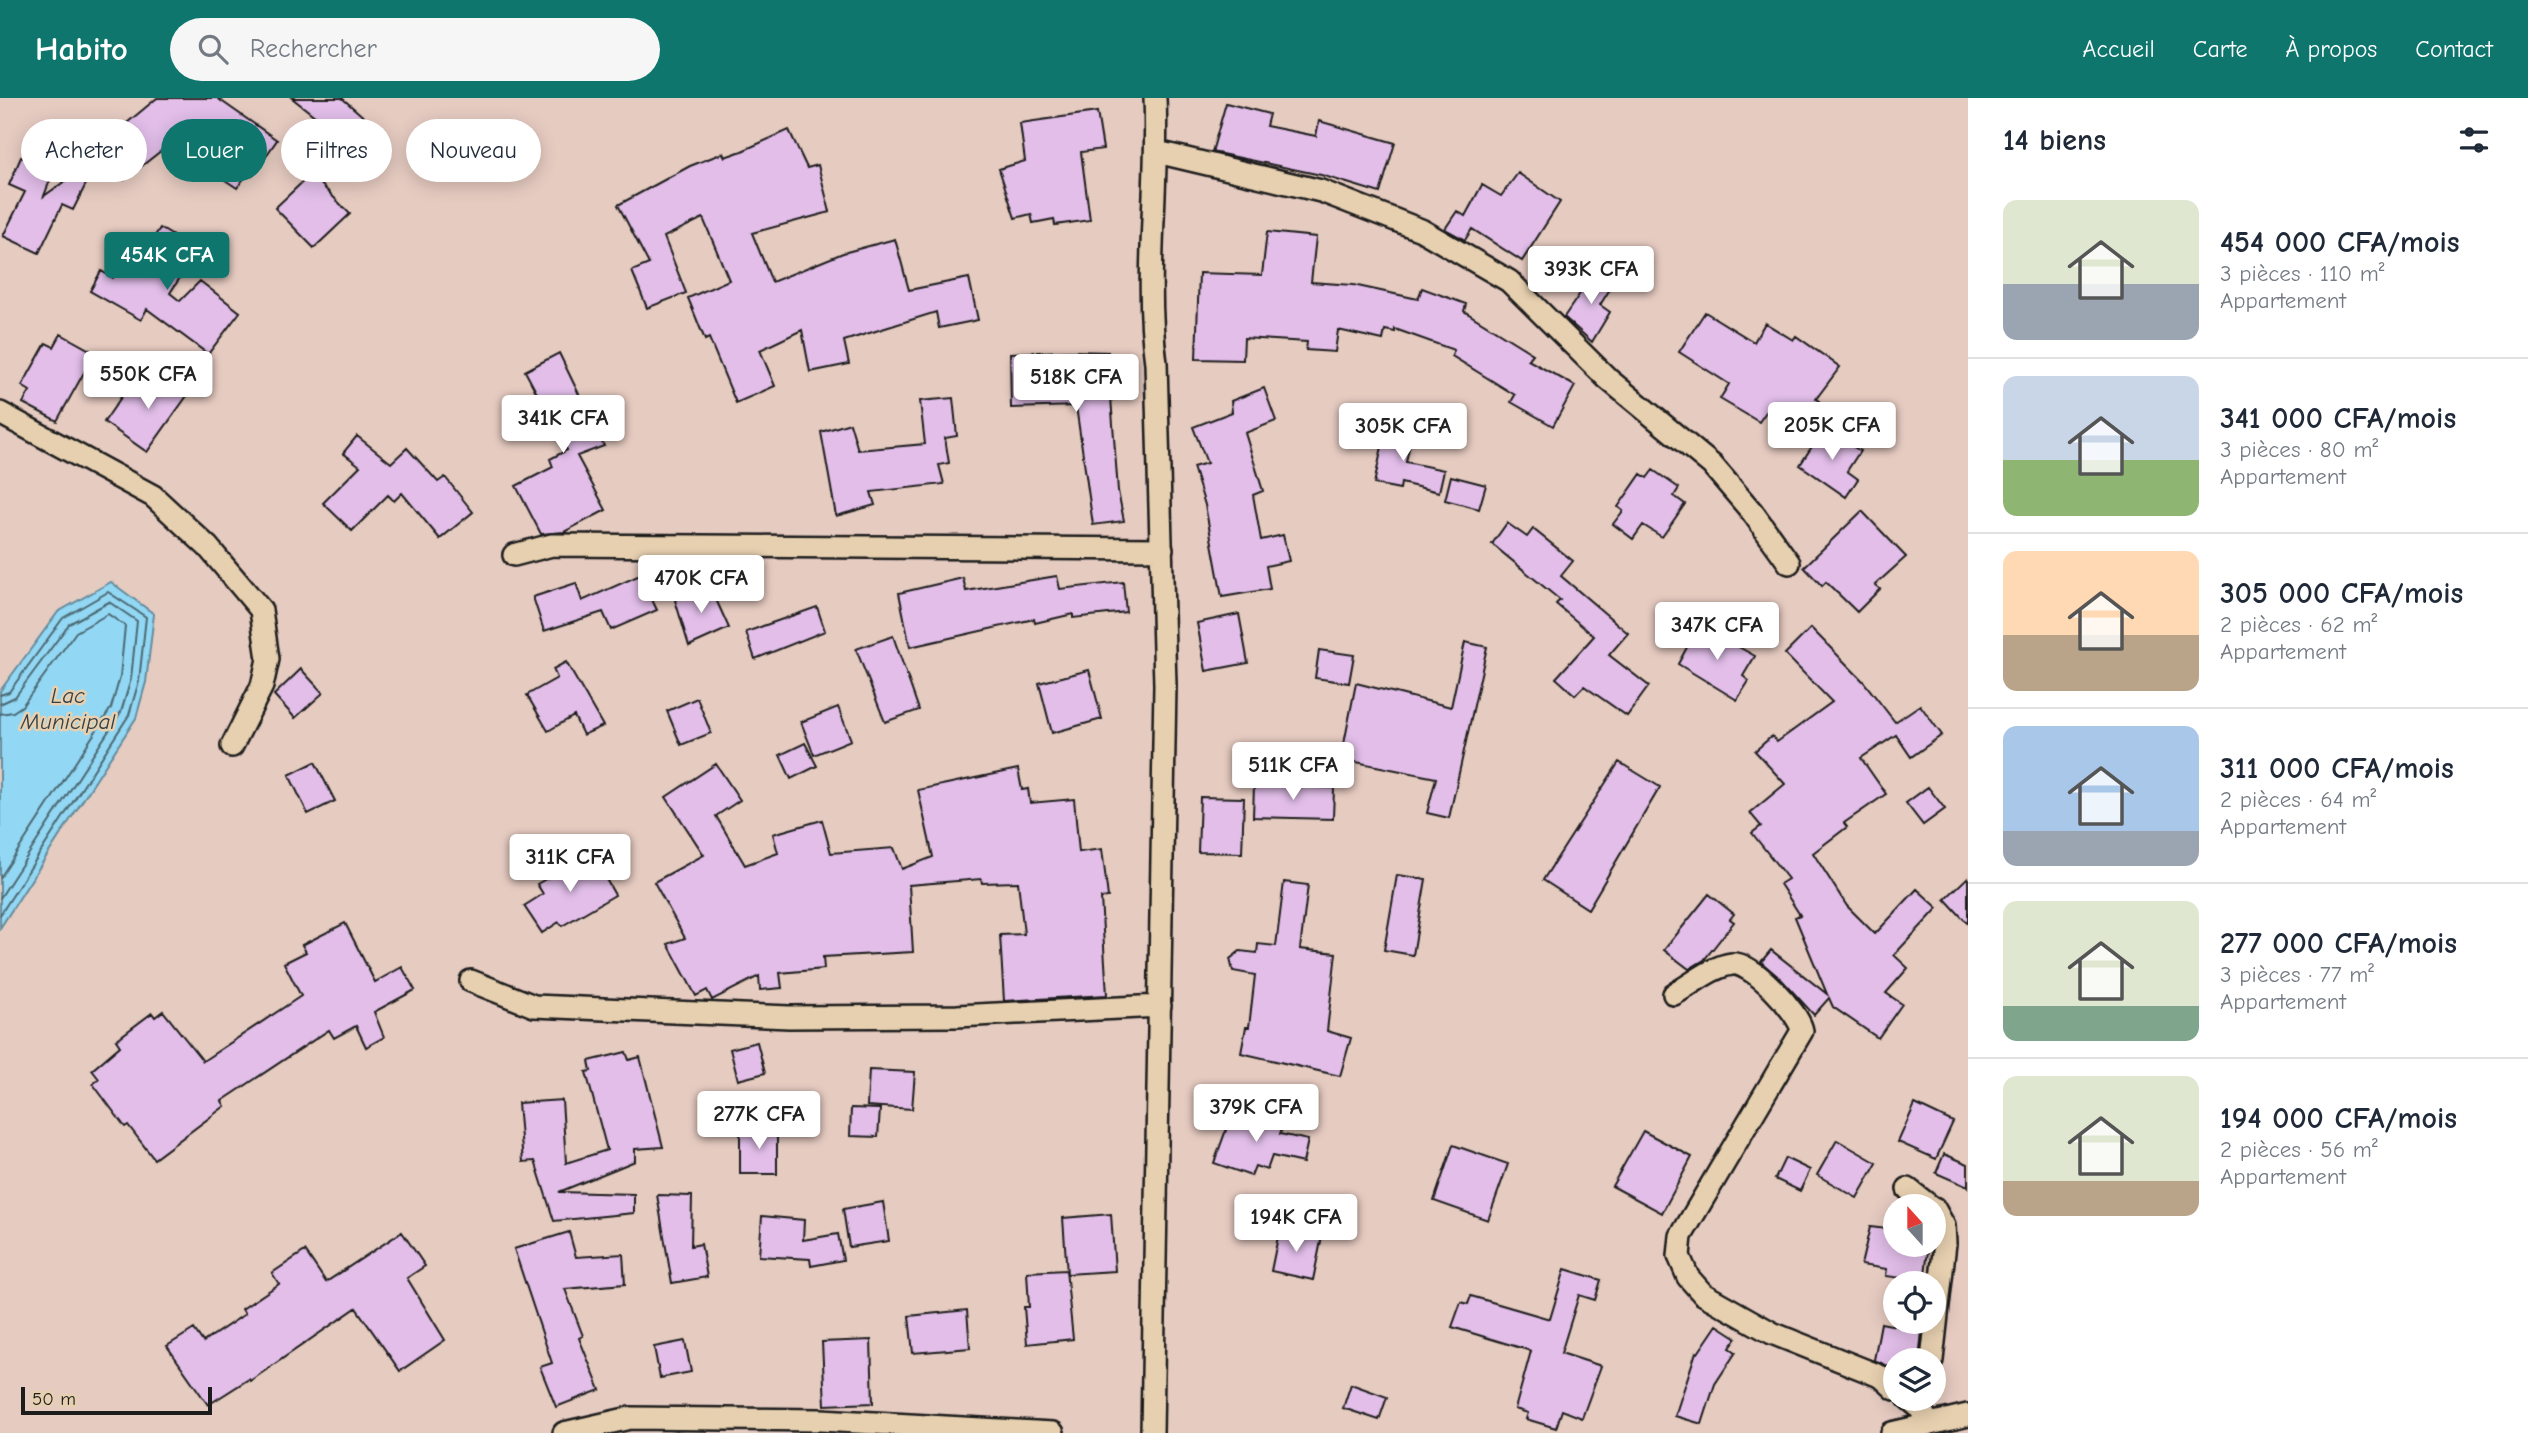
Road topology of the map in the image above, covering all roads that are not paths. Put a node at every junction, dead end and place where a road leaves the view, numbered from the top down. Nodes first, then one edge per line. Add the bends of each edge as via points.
1 (1155, 98) edge
2 (1157, 152) junction
3 (0, 413) edge
4 (1162, 549) junction
5 (514, 555) dead end
6 (1789, 563) dead end
7 (232, 746) dead end
8 (471, 981) dead end
9 (1674, 994) dead end
10 (1160, 1006) junction
11 (1908, 1189) dead end
12 (1915, 1194) edge
13 (1943, 1257) edge
14 (1933, 1348) edge
15 (1883, 1381) edge
16 (1916, 1411) edge
17 (1944, 1411) edge
18 (1968, 1415) edge
19 (630, 1426) edge
20 (564, 1433) edge
21 (1054, 1433) edge
22 (1153, 1433) edge
23 (1892, 1433) edge

1 - 2 street
2 - 4 street via 1152,333
2 - 6 street via 1321,191 1421,230 1509,281 1608,379 1712,465
3 - 7 street via 153,496 208,547 261,610 268,659 262,686
4 - 5 street via 552,545
4 - 10 street via 1166,685
8 - 10 street via 534,1006 789,1017 957,1016
9 - 15 street via 1732,963 1746,965 1796,1013 1802,1031 1681,1236 1679,1256 1688,1277 1703,1294 1772,1333
10 - 22 street
11 - 12 street
13 - 14 street
16 - 23 street
17 - 18 street
19 - 20 street
19 - 21 street via 821,1420

